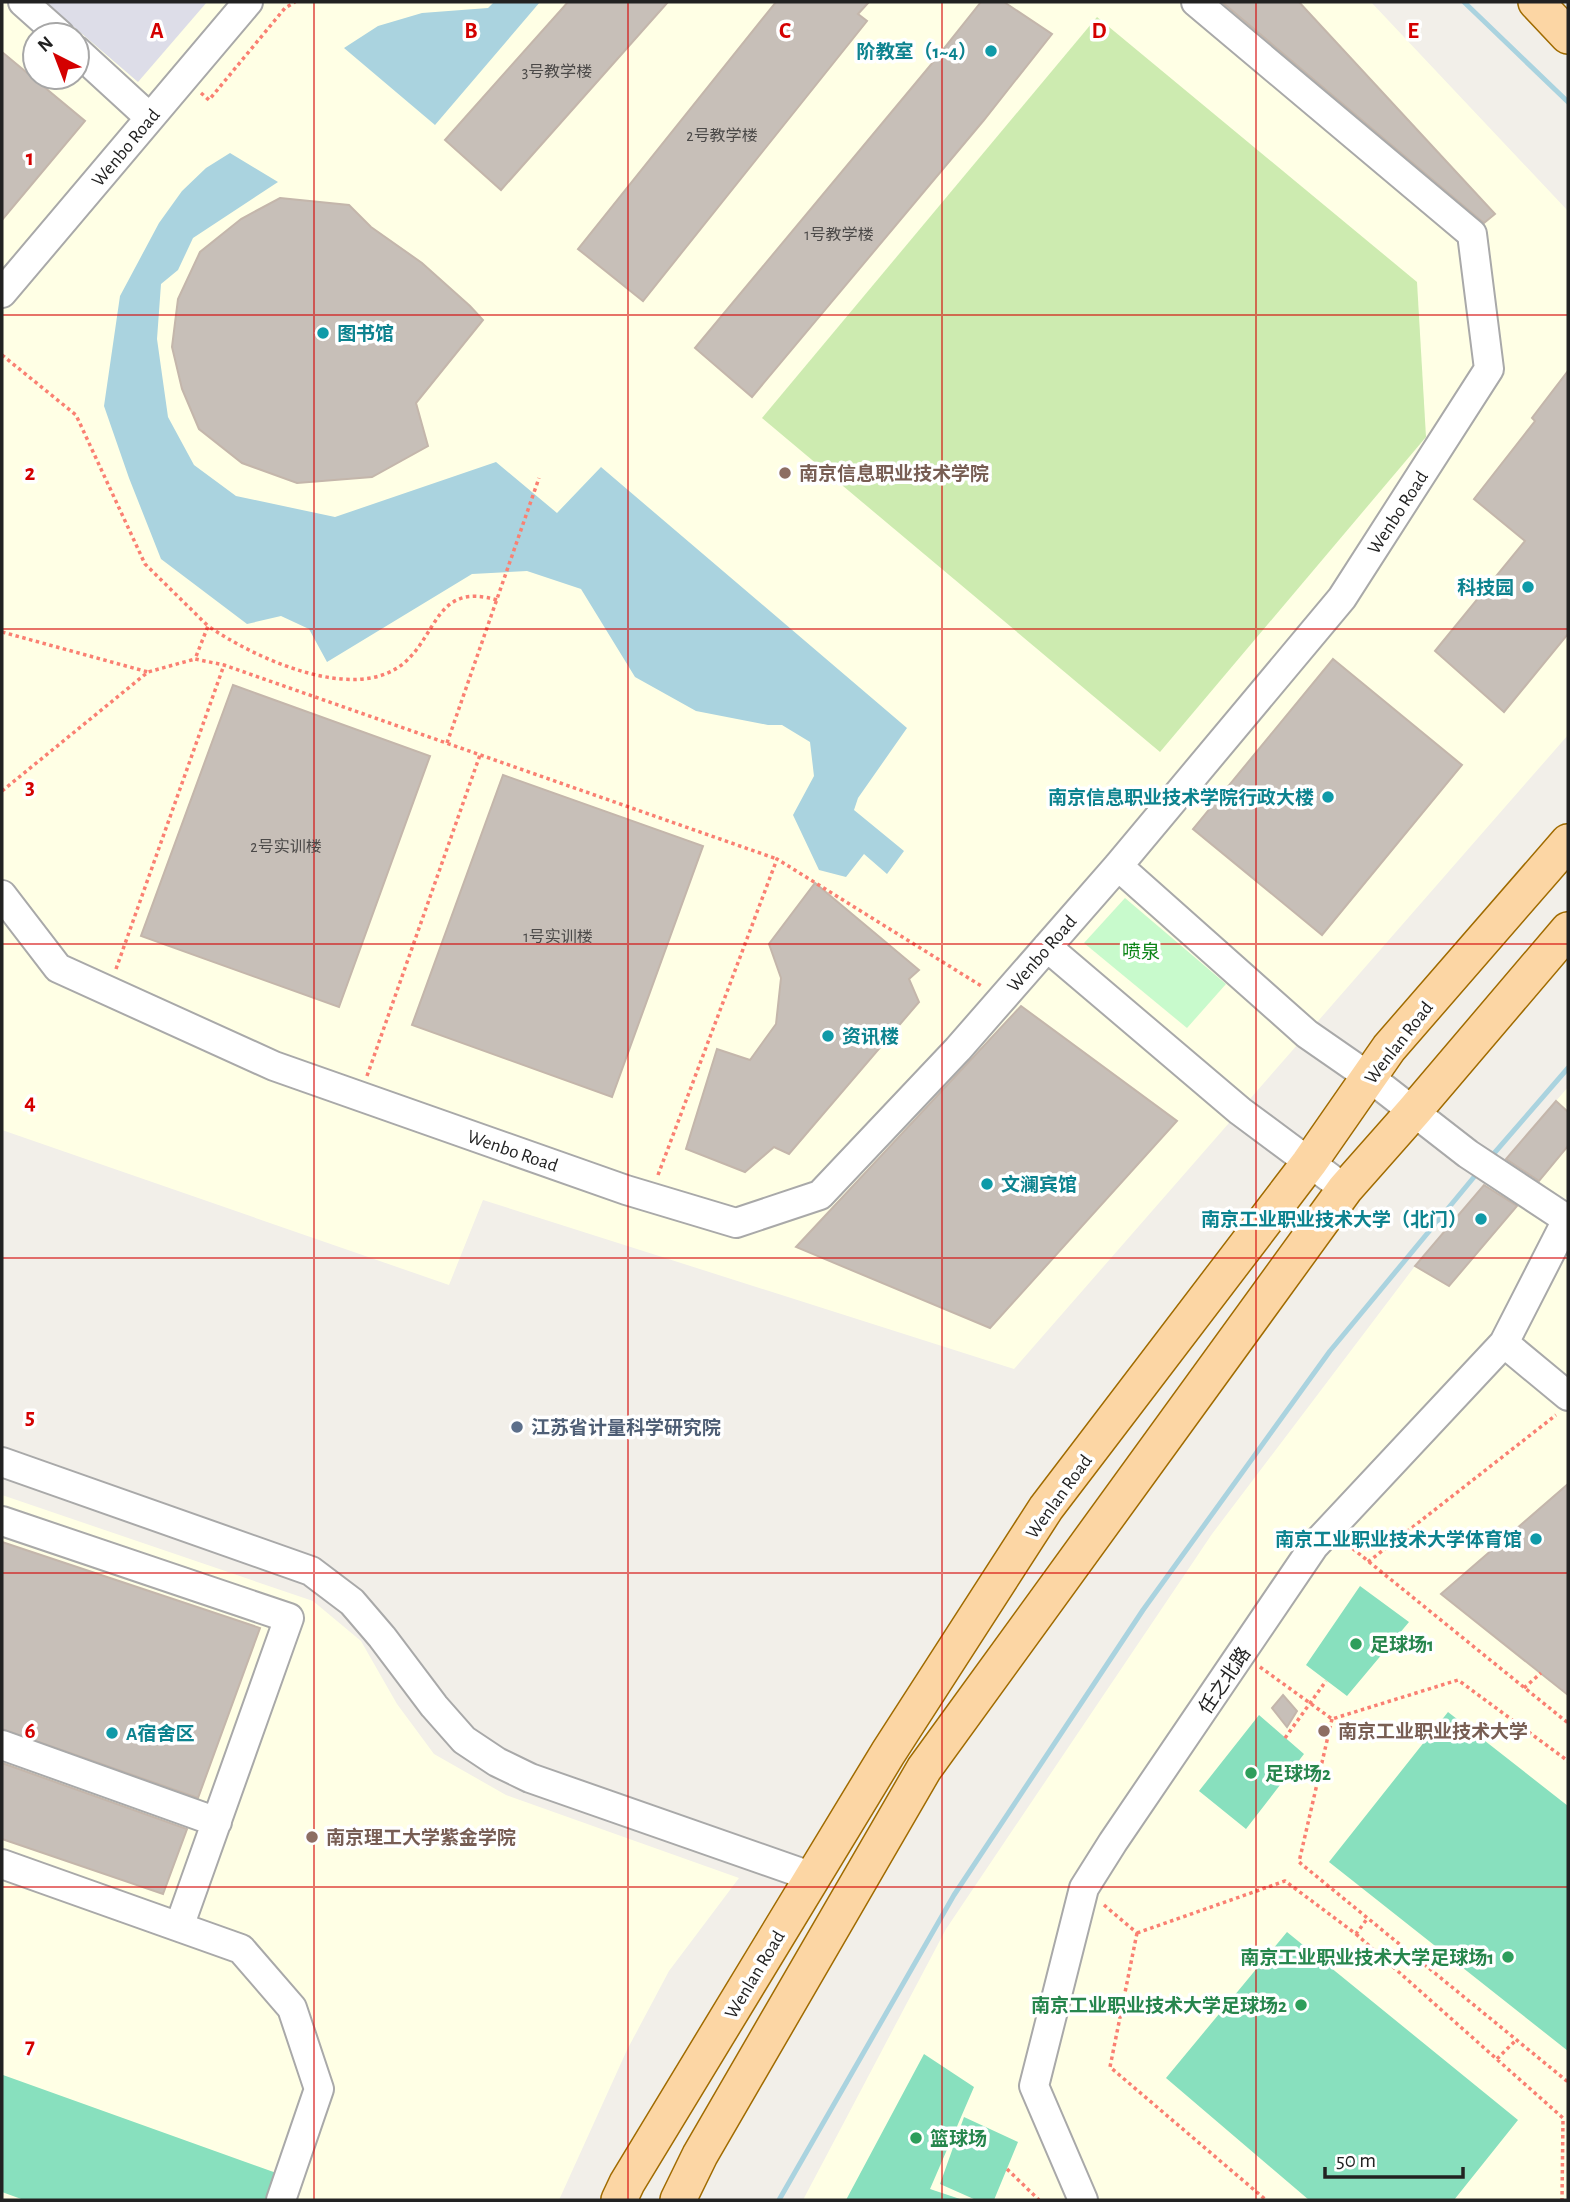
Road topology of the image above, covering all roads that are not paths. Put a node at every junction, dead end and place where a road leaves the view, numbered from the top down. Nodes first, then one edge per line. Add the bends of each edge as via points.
1 (23, 2) edge
2 (248, 2) edge
3 (1196, 2) edge
4 (1536, 2) edge
5 (44, 21) edge
6 (1568, 36) edge
7 (91, 64) edge
8 (150, 118) junction
9 (2, 293) edge
10 (1568, 842) edge
11 (1118, 866) junction
12 (2, 895) edge
13 (1568, 930) edge
14 (1047, 947) junction
15 (1369, 1077) junction
16 (1415, 1111) junction
17 (1309, 1163) junction
18 (1345, 1189) junction
19 (1568, 1219) edge
20 (1504, 1343) junction
21 (1563, 1405) edge
22 (2, 1462) edge
23 (2, 1521) edge
24 (2, 1745) edge
25 (217, 1822) junction
26 (2, 1864) edge
27 (813, 1877) junction
28 (179, 1927) junction
29 (281, 2200) edge
30 (619, 2200) edge
31 (678, 2200) edge
32 (1083, 2200) edge

1 - 5 street
2 - 8 street, Wenbo Road
3 - 11 street, Wenbo Road via 1472,234 1489,369 1342,598
4 - 6 main road
7 - 8 street
8 - 9 street, Wenbo Road
10 - 15 main road, Wenlan Road
11 - 14 street, Wenbo Road
11 - 15 street via 1307,1034
12 - 14 street, Wenbo Road via 58,968 274,1066 736,1223 820,1195
13 - 16 main road
14 - 17 street via 1240,1111
15 - 16 street
15 - 17 main road, Wenlan Road
16 - 18 main road
16 - 19 street via 1468,1153
17 - 18 street
17 - 27 main road, Wenlan Road via 1046,1508
18 - 31 main road via 924,1769
19 - 20 street, 任之北路
20 - 21 street
20 - 32 street, 任之北路 via 1314,1546 1084,1888 1034,2086
22 - 27 street via 311,1571 352,1602 464,1740 498,1762 530,1778
23 - 25 street via 289,1618
24 - 25 street
25 - 28 street
26 - 28 street
27 - 30 main road, Wenlan Road
28 - 29 street via 241,1949 292,2008 319,2089

